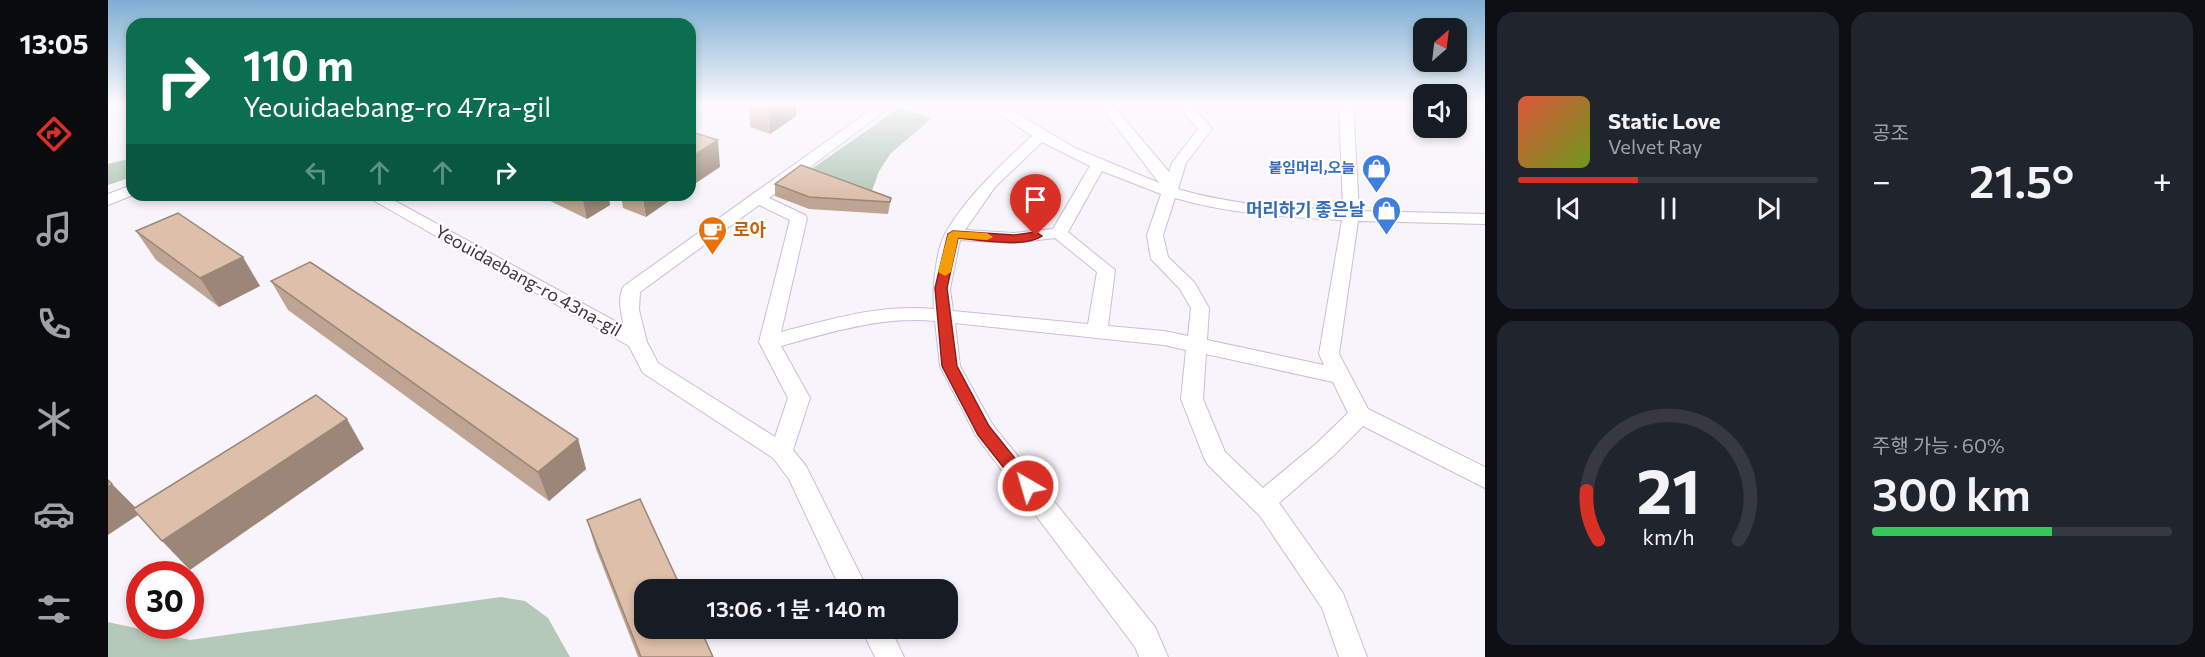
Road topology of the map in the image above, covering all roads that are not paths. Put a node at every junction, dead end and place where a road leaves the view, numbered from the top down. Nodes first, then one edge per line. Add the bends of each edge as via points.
1 (1042, 134) edge
2 (846, 135) edge
3 (1043, 135) edge
4 (1130, 135) edge
5 (1200, 135) edge
6 (1347, 135) edge
7 (1099, 164) junction
8 (1170, 190) junction
9 (126, 192) edge
10 (758, 199) junction
11 (108, 200) edge
12 (383, 201) edge
13 (1351, 215) junction
14 (1485, 219) edge
15 (1059, 233) junction
16 (953, 234) junction
17 (944, 316) junction
18 (1097, 332) junction
19 (637, 342) junction
20 (769, 342) junction
21 (1196, 344) junction
22 (1340, 376) junction
23 (1360, 415) junction
24 (781, 452) junction
25 (1485, 478) edge
26 (1262, 503) junction
27 (850, 579) edge
28 (881, 639) edge
29 (890, 657) edge
30 (1154, 657) edge
31 (1353, 657) edge

1 - 16 street via 990,184
2 - 10 street
3 - 7 street
4 - 8 street via 1164,176
5 - 8 street via 1179,163
6 - 13 street
7 - 8 street
7 - 15 street
8 - 13 street via 1218,204 1285,213
8 - 21 street via 1155,236 1161,259 1188,285 1200,308
9 - 11 street
10 - 19 street via 631,290 630,310
10 - 20 street via 799,218
12 - 19 street, Yeouidaebang-ro 43na-gil
13 - 14 street
13 - 22 street via 1329,354
15 - 16 street via 1014,238
15 - 18 street via 1106,270
16 - 17 street via 941,288
17 - 18 street
17 - 20 street via 914,313 865,317
17 - 30 street via 950,366 984,430 1145,637
18 - 21 street
19 - 24 street, Yeouidaebang-ro 43na-gil via 650,368
20 - 24 street via 799,398
21 - 22 street
21 - 26 street via 1192,399 1216,458
22 - 23 street
23 - 25 street
23 - 26 street via 1343,435
24 - 27 street, Yeouidaebang-ro 43na-gil via 798,473
26 - 31 street via 1333,602
28 - 29 street

